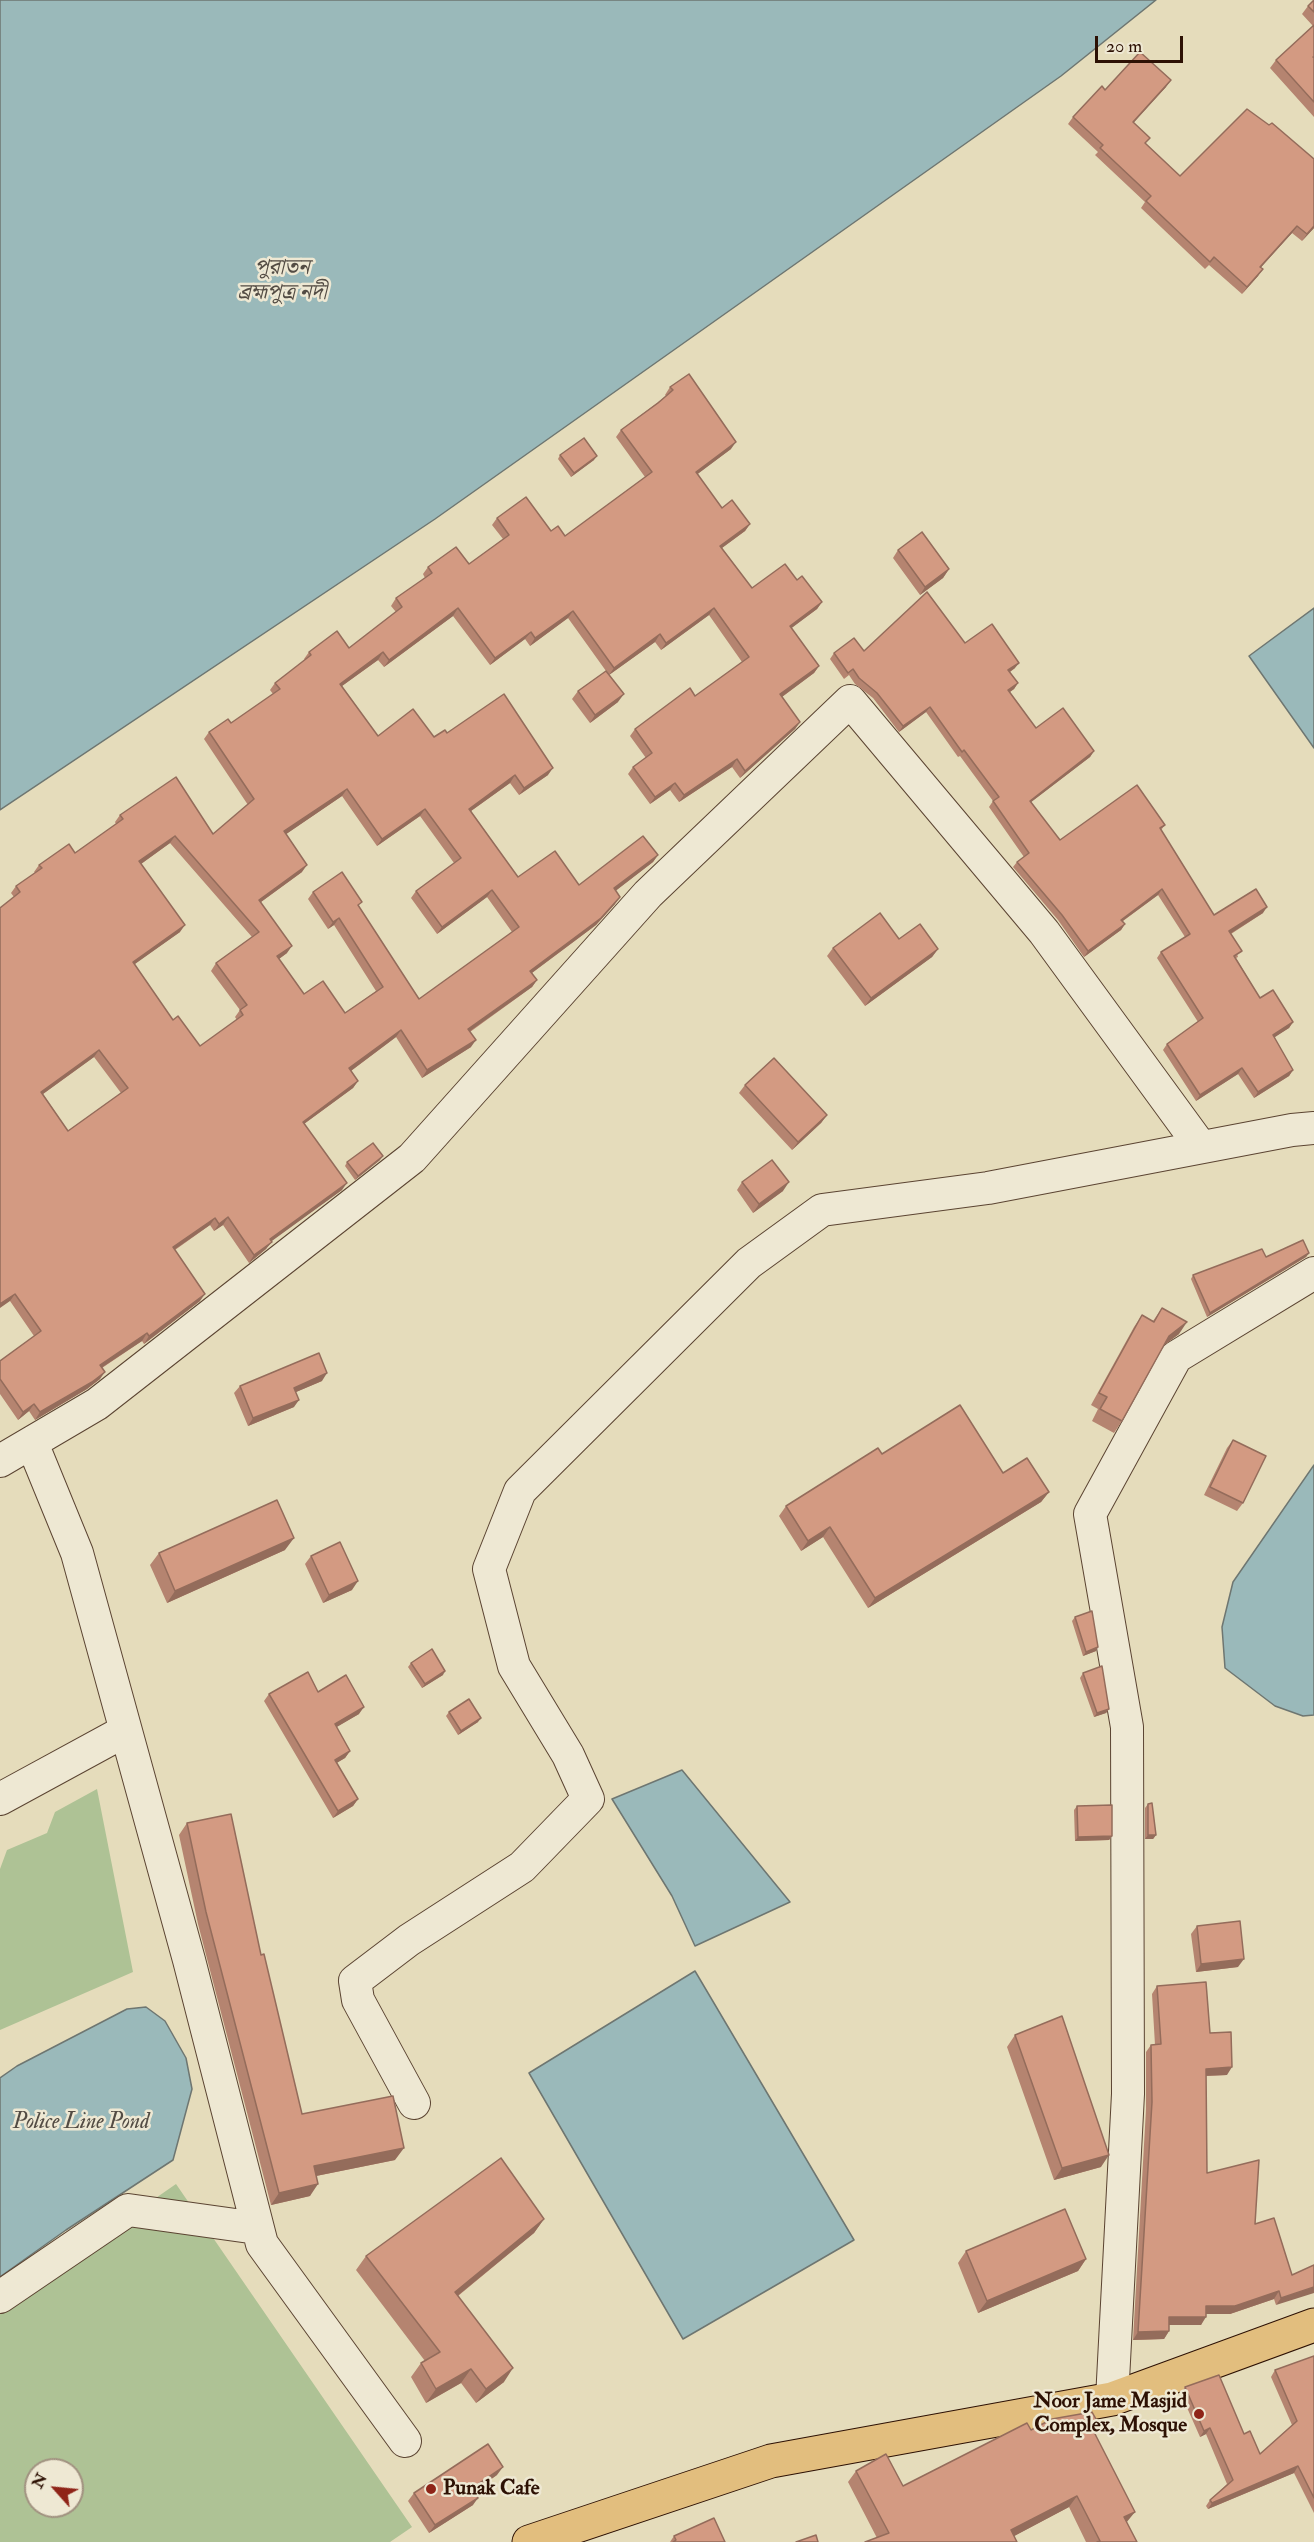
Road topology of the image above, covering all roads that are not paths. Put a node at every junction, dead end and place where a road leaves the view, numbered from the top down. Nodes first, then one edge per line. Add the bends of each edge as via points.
1 (1314, 1128) edge
2 (1202, 1147) junction
3 (1314, 1273) edge
4 (32, 1443) junction
5 (0, 1461) edge
6 (125, 1731) junction
7 (0, 1799) edge
8 (414, 2103) dead end
9 (257, 2228) junction
10 (0, 2297) edge
11 (1314, 2325) edge
12 (1112, 2399) junction
13 (405, 2441) dead end
14 (529, 2542) edge

1 - 2 street
2 - 4 street via 1044,932 850,701 648,894 412,1158 97,1404
2 - 8 street via 988,1188 822,1210 749,1263 520,1491 489,1569 514,1666 568,1755 588,1799 522,1867 409,1940 355,1981 358,2000
3 - 12 street via 1176,1357 1090,1514 1127,1727 1128,2094
4 - 5 street
4 - 6 street via 77,1553
6 - 7 street
6 - 9 street
9 - 10 street via 128,2210
9 - 13 street via 262,2244
11 - 12 highway
12 - 14 highway via 771,2461

